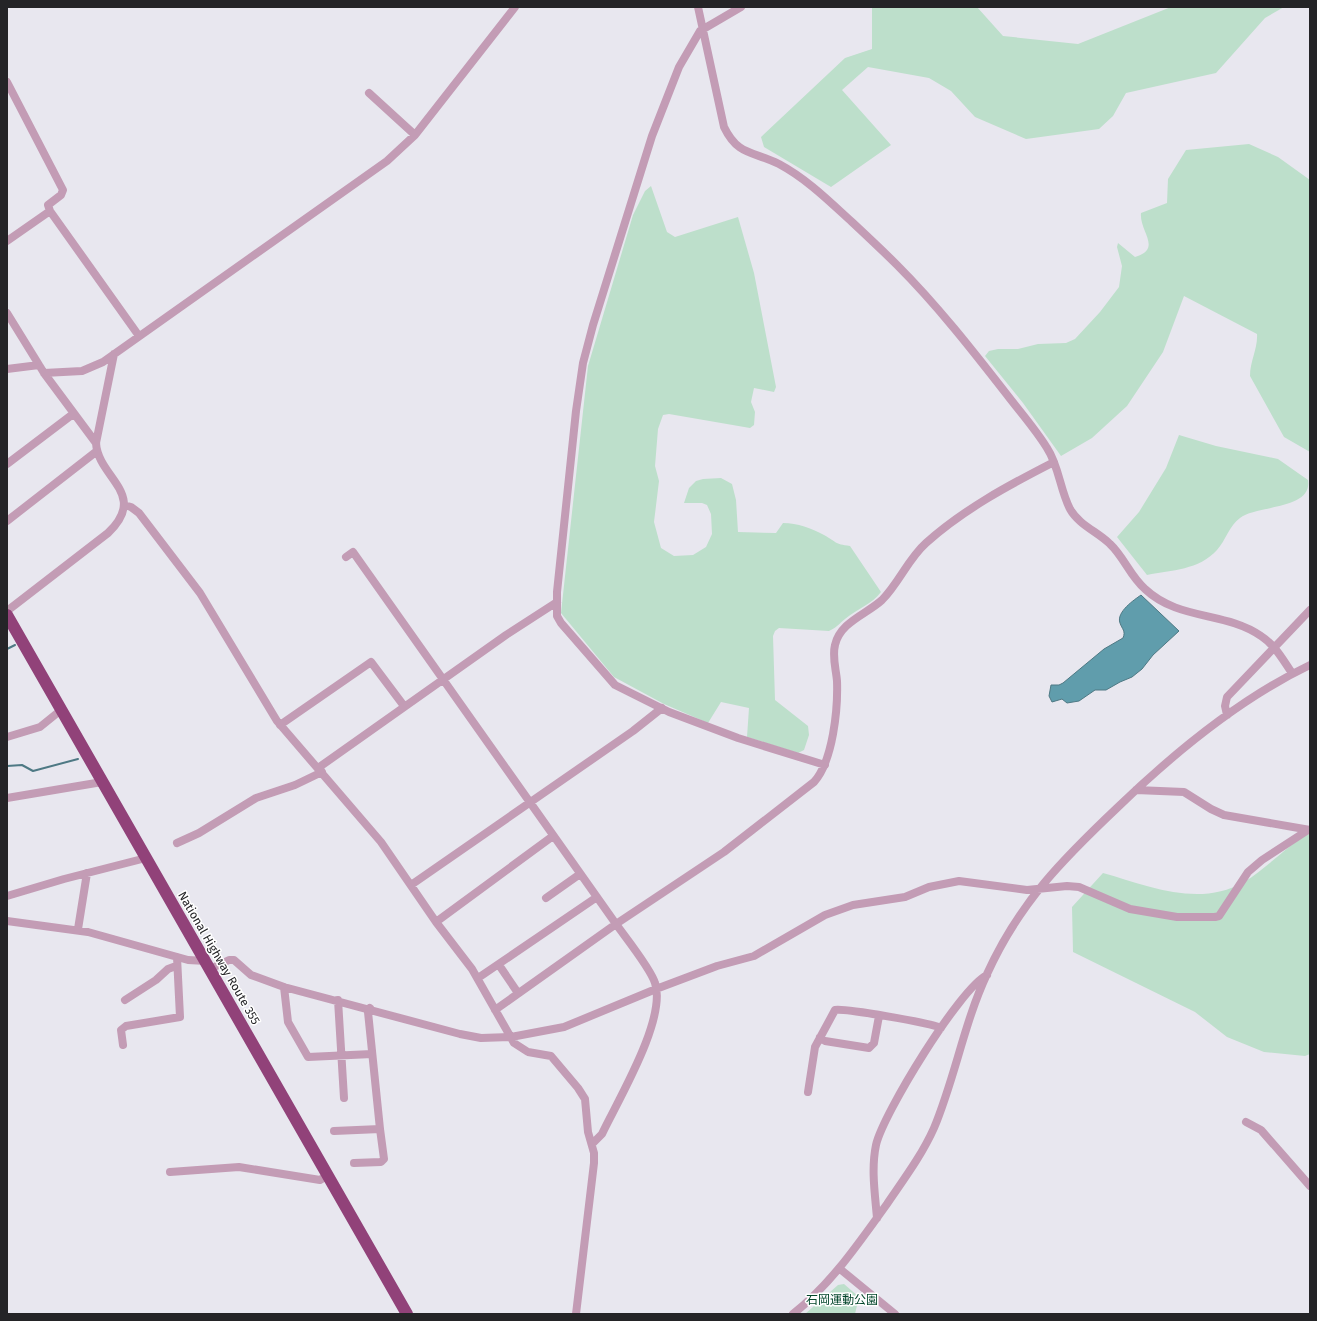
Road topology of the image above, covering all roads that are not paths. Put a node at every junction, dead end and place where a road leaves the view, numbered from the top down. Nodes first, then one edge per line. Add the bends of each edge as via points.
1 (514, 7) edge
2 (698, 7) edge
3 (741, 7) edge
4 (703, 28) junction
5 (7, 82) edge
6 (369, 93) dead end
7 (415, 135) junction
8 (50, 211) junction
9 (7, 241) edge
10 (7, 313) edge
11 (139, 336) junction
12 (114, 354) junction
13 (7, 369) edge
14 (42, 369) junction
15 (73, 414) junction
16 (97, 447) junction
17 (1054, 462) junction
18 (7, 464) edge
19 (124, 505) junction
20 (7, 521) edge
21 (346, 557) dead end
22 (557, 602) junction
23 (1310, 610) edge
24 (7, 611) edge
25 (7, 615) edge
26 (1274, 647) junction
27 (1310, 665) edge
28 (1292, 673) junction
29 (443, 679) junction
30 (404, 706) junction
31 (662, 708) junction
32 (61, 710) junction
33 (1228, 715) junction
34 (280, 725) junction
35 (7, 737) edge
36 (826, 764) junction
37 (320, 770) junction
38 (102, 782) junction
39 (1136, 790) junction
40 (7, 798) edge
41 (529, 802) junction
42 (1309, 830) edge
43 (553, 836) junction
44 (177, 843) dead end
45 (146, 858) junction
46 (87, 873) junction
47 (580, 874) junction
48 (411, 885) junction
49 (1037, 890) junction
50 (7, 896) edge
51 (597, 897) junction
52 (546, 898) dead end
53 (7, 921) edge
54 (436, 922) junction
55 (616, 924) junction
56 (78, 930) junction
57 (177, 957) junction
58 (208, 965) junction
59 (498, 965) junction
60 (176, 966) junction
61 (986, 975) junction
62 (478, 978) junction
63 (284, 987) junction
64 (656, 989) junction
65 (518, 993) junction
66 (125, 1000) dead end
67 (338, 1000) junction
68 (370, 1008) junction
69 (495, 1010) junction
70 (879, 1016) junction
71 (941, 1028) junction
72 (511, 1037) junction
73 (820, 1037) junction
74 (123, 1045) dead end
75 (372, 1054) junction
76 (341, 1056) junction
77 (808, 1092) dead end
78 (344, 1098) dead end
79 (1246, 1122) dead end
80 (380, 1129) junction
81 (334, 1131) dead end
82 (592, 1144) junction
83 (354, 1163) dead end
84 (170, 1172) dead end
85 (327, 1176) junction
86 (1310, 1186) edge
87 (877, 1218) junction
88 (840, 1269) junction
89 (407, 1314) edge
90 (576, 1314) edge
91 (793, 1314) edge
92 (894, 1314) edge

1 - 7 street
2 - 4 street
3 - 4 street
4 - 17 street via 724,127 730,141 738,148 791,171 818,190 898,266 968,344 1048,449
4 - 22 street via 684,56 663,105 587,346 576,411
5 - 8 street via 63,190 61,196 48,206
6 - 7 street
7 - 11 street via 387,161
8 - 9 street
8 - 11 street
10 - 14 street
11 - 12 street
12 - 14 street via 88,369
12 - 16 street
13 - 14 street
14 - 15 street
15 - 16 street
15 - 18 street
16 - 19 street via 121,492
16 - 20 street
17 - 26 street via 1069,507 1075,516 1118,552 1135,578 1152,595 1179,610 1231,622 1260,635
17 - 36 street via 992,494 926,543 882,600 859,616 839,636 834,653 836,707
19 - 24 street via 120,520 108,533
19 - 34 street via 139,513 200,592
21 - 29 street via 353,552
22 - 29 street via 506,634
22 - 31 street via 561,623 611,682
23 - 26 street
25 - 32 highway, National Highway Route 355
26 - 28 street
26 - 33 street via 1227,697 1225,706
27 - 28 street
28 - 33 street
29 - 30 street
29 - 41 street
30 - 34 street via 371,662
30 - 37 street
31 - 36 street via 738,738
31 - 41 street via 633,731
32 - 35 street via 40,727
32 - 38 highway, National Highway Route 355
33 - 39 street via 1178,753
34 - 37 street
36 - 55 street via 810,786 724,852
37 - 44 street via 295,784 256,798 199,833
37 - 48 street via 381,842
38 - 40 street
38 - 45 highway, National Highway Route 355
39 - 42 street via 1184,792 1224,815
39 - 49 street via 1070,853
41 - 43 street
41 - 48 street
42 - 49 street via 1253,868 1219,916 1215,917 1177,917 1136,911 1079,887
43 - 47 street
43 - 54 street
45 - 46 street
45 - 58 highway, National Highway Route 355
46 - 50 street
46 - 56 street
47 - 51 street
47 - 52 street
48 - 54 street
49 - 61 street via 1010,929
49 - 64 street via 959,881 929,886 895,900 853,905 825,915 754,956 717,966
51 - 55 street
51 - 59 street
53 - 56 street
54 - 62 street
55 - 64 street via 653,978
55 - 65 street
56 - 57 street
57 - 58 street
57 - 60 street
58 - 63 street via 234,960 251,975
58 - 85 highway, National Highway Route 355
59 - 62 street
59 - 65 street
60 - 66 street
60 - 74 street via 180,1017 126,1026 121,1030
61 - 71 street via 974,984
61 - 87 street via 929,1138
62 - 69 street
63 - 67 street
63 - 76 street via 288,1022 308,1057
64 - 72 street via 564,1027
64 - 82 street via 648,1039 602,1134
65 - 69 street
67 - 68 street
67 - 76 street
68 - 72 street via 481,1038
68 - 75 street via 368,1012
69 - 72 street
70 - 71 street
70 - 73 street via 837,1009
70 - 73 street via 874,1043 869,1048 825,1041
71 - 87 street via 906,1082 879,1135 874,1160
72 - 82 street via 521,1049 551,1056 573,1082 585,1098 588,1132
73 - 77 street via 814,1051
75 - 76 street
75 - 80 street
76 - 78 street
79 - 86 street via 1261,1130
80 - 81 street
80 - 83 street via 384,1159 381,1162
82 - 90 street via 593,1173
84 - 85 street via 239,1167 320,1180
85 - 89 highway, National Highway Route 355
87 - 88 street
88 - 91 street
88 - 92 street

